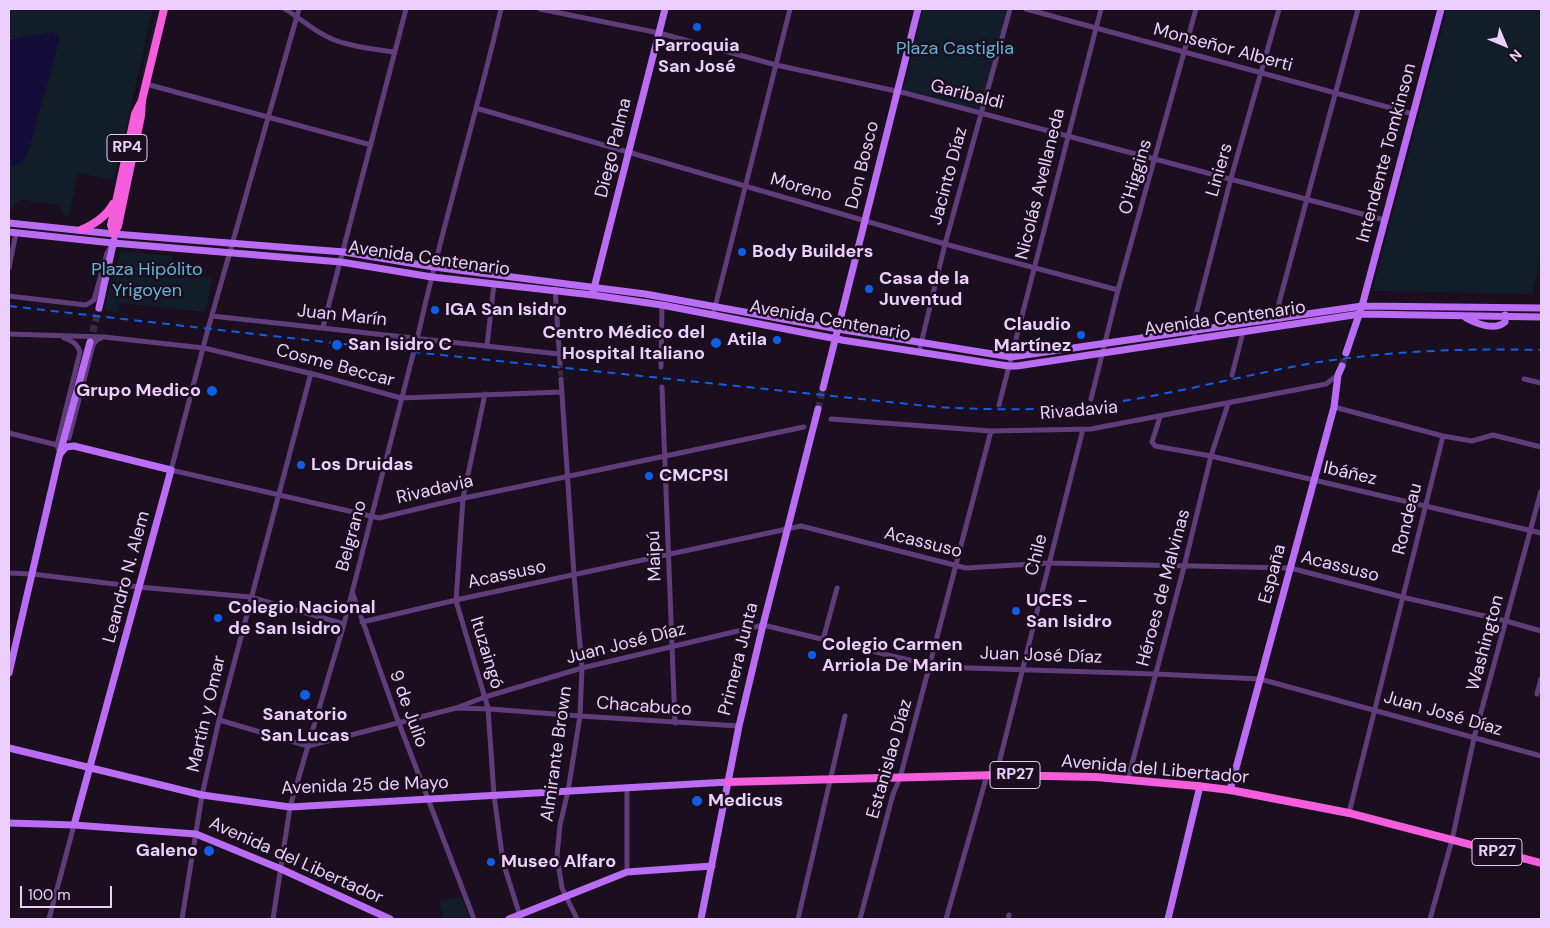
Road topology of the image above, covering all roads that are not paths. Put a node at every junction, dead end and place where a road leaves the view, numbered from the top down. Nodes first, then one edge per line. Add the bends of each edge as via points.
1 (164, 9) edge
2 (286, 9) edge
3 (299, 9) edge
4 (406, 9) edge
5 (501, 9) edge
6 (540, 9) edge
7 (665, 9) edge
8 (790, 9) edge
9 (918, 9) edge
10 (1010, 9) edge
11 (1026, 9) edge
12 (1101, 9) edge
13 (1196, 9) edge
14 (1279, 9) edge
15 (1358, 9) edge
16 (1441, 9) edge
17 (297, 16) junction
18 (1095, 28) junction
19 (659, 33) junction
20 (394, 52) junction
21 (1184, 53) junction
22 (776, 65) junction
23 (1262, 73) junction
24 (146, 84) junction
25 (897, 91) junction
26 (1336, 92) junction
27 (142, 100) junction
28 (476, 108) junction
29 (981, 112) junction
30 (1413, 114) junction
31 (268, 118) junction
32 (1068, 135) junction
33 (371, 145) junction
34 (628, 153) junction
35 (1155, 159) junction
36 (1231, 178) junction
37 (746, 186) junction
38 (117, 197) junction
39 (1308, 200) junction
40 (1385, 220) junction
41 (865, 221) junction
42 (9, 223) edge
43 (81, 230) junction
44 (12, 232) edge
45 (114, 234) junction
46 (233, 242) junction
47 (113, 243) junction
48 (945, 244) junction
49 (344, 252) junction
50 (230, 253) junction
51 (341, 262) junction
52 (434, 267) junction
53 (9, 268) edge
54 (1034, 268) junction
55 (432, 277) junction
56 (494, 284) junction
57 (555, 287) junction
58 (1118, 290) junction
59 (593, 292) junction
60 (9, 296) edge
61 (662, 306) junction
62 (715, 306) junction
63 (1362, 306) junction
64 (99, 308) tunnel mouth
65 (1505, 308) junction
66 (1541, 308) edge
67 (1360, 314) junction
68 (713, 315) junction
69 (212, 316) junction
70 (1279, 317) junction
71 (1505, 317) junction
72 (1541, 317) edge
73 (323, 327) junction
74 (1281, 327) junction
75 (838, 330) junction
76 (1194, 330) junction
77 (1243, 332) junction
78 (9, 334) edge
79 (59, 336) junction
80 (104, 337) junction
81 (417, 338) junction
82 (836, 339) junction
83 (1195, 339) junction
84 (90, 342) tunnel mouth
85 (921, 342) junction
86 (1106, 343) junction
87 (487, 346) junction
88 (204, 348) junction
89 (920, 352) junction
90 (1103, 352) junction
91 (1346, 353) tunnel mouth
92 (559, 354) junction
93 (1011, 357) junction
94 (560, 362) tunnel mouth
95 (1008, 366) junction
96 (1342, 366) tunnel mouth
97 (661, 367) dead end
98 (311, 374) junction
99 (1232, 375) dead end
100 (1338, 375) junction
101 (561, 379) tunnel mouth
102 (1524, 379) dead end
103 (1541, 383) edge
104 (1326, 384) junction
105 (662, 387) dead end
106 (823, 388) tunnel mouth
107 (562, 392) junction
108 (1335, 393) junction
109 (485, 394) junction
110 (401, 398) junction
111 (1091, 399) dead end
112 (1228, 404) junction
113 (999, 405) dead end
114 (1334, 407) junction
115 (818, 409) tunnel mouth
116 (1160, 417) junction
117 (831, 419) dead end
118 (68, 424) junction
119 (804, 427) dead end
120 (1083, 429) junction
121 (991, 431) junction
122 (9, 433) edge
123 (1443, 436) junction
124 (69, 438) junction
125 (57, 444) junction
126 (74, 446) junction
127 (1541, 447) edge
128 (60, 454) junction
129 (665, 455) junction
130 (1211, 456) junction
131 (171, 470) junction
132 (567, 476) junction
133 (1314, 480) junction
134 (1541, 491) edge
135 (280, 495) junction
136 (463, 498) junction
137 (1425, 506) junction
138 (371, 518) junction
139 (788, 528) junction
140 (1531, 530) junction
141 (1541, 533) edge
142 (669, 555) junction
143 (1049, 563) junction
144 (956, 566) junction
145 (1184, 567) junction
146 (1290, 568) junction
147 (9, 574) edge
148 (32, 574) junction
149 (574, 575) junction
150 (139, 587) junction
151 (837, 588) dead end
152 (352, 591) junction
153 (250, 597) junction
154 (1402, 597) junction
155 (456, 601) junction
156 (1506, 621) junction
157 (362, 622) junction
158 (344, 624) junction
159 (763, 625) junction
160 (1541, 631) edge
161 (823, 640) junction
162 (672, 646) junction
163 (929, 666) junction
164 (582, 668) junction
165 (1022, 669) junction
166 (9, 673) edge
167 (1156, 674) junction
168 (1260, 679) junction
169 (1541, 679) edge
170 (1537, 694) dead end
171 (485, 697) junction
172 (456, 708) junction
173 (488, 708) junction
174 (1375, 709) junction
175 (580, 716) junction
176 (845, 716) dead end
177 (219, 720) junction
178 (399, 723) junction
179 (675, 723) junction
180 (739, 726) junction
181 (1474, 738) junction
182 (308, 746) junction
183 (9, 748) edge
184 (1541, 756) edge
185 (89, 768) junction
186 (987, 775) junction
187 (996, 775) junction
188 (900, 778) junction
189 (829, 779) junction
190 (1128, 779) junction
191 (728, 782) junction
192 (1200, 786) junction
193 (627, 788) junction
194 (1230, 790) junction
195 (568, 791) junction
196 (494, 794) junction
197 (202, 795) junction
198 (428, 800) junction
199 (290, 807) junction
200 (1349, 812) junction
201 (9, 823) edge
202 (74, 825) junction
203 (196, 834) junction
204 (1452, 840) junction
205 (1541, 863) edge
206 (712, 866) junction
207 (281, 869) junction
208 (627, 872) junction
209 (566, 897) junction
210 (520, 917) edge
211 (49, 919) edge
212 (182, 919) edge
213 (273, 919) edge
214 (390, 919) edge
215 (474, 919) edge
216 (509, 919) edge
217 (577, 919) edge
218 (701, 919) edge
219 (798, 919) edge
220 (860, 919) edge
221 (946, 919) edge
222 (1168, 919) edge
223 (1430, 919) edge

1 - 24 main road, RP4
2 - 17 street
3 - 17 street, Leandro N. Alem
4 - 20 street
5 - 28 street, Belgrano
6 - 19 street, Garibaldi
7 - 19 main road, Diego Palma
8 - 22 street
9 - 25 main road, Don Bosco
10 - 29 street, Jacinto Díaz
11 - 18 street, Monseñor Alberti
12 - 18 street, Nicolás Avellaneda
13 - 21 street, O'Higgins
14 - 23 street, Liniers
15 - 26 street
16 - 30 main road, Intendente Tomkinson
17 - 20 street via 334,40
17 - 31 street, Leandro N. Alem
18 - 21 street, Monseñor Alberti
18 - 32 street, Nicolás Avellaneda
19 - 22 street, Garibaldi
19 - 34 main road, Diego Palma
20 - 33 street
21 - 23 street, Monseñor Alberti
21 - 35 street, O'Higgins
22 - 25 street, Garibaldi
22 - 37 street
23 - 26 street, Monseñor Alberti
23 - 36 street, Liniers
24 - 27 main road, RP4
24 - 31 street
25 - 29 street, Garibaldi
25 - 41 main road, Don Bosco
26 - 30 street, Monseñor Alberti
26 - 39 street
27 - 38 main road, RP4 via 135,114
27 - 45 main road, RP4
28 - 34 street, Moreno
28 - 52 street, Belgrano
29 - 32 street, Garibaldi
29 - 48 street, Jacinto Díaz
30 - 40 main road, Intendente Tomkinson
31 - 33 street
31 - 46 street, Leandro N. Alem
32 - 35 street, Garibaldi
32 - 54 street, Nicolás Avellaneda
33 - 49 street
34 - 37 street, Moreno
34 - 59 main road, Diego Palma
35 - 36 street, Garibaldi
35 - 58 street, O'Higgins
36 - 39 street, Garibaldi
36 - 76 street, Liniers
37 - 41 street, Moreno
37 - 62 street
38 - 43 main road via 104,217
38 - 45 main road, RP4 via 111,225
39 - 40 street, Garibaldi
39 - 70 street via 1279,303
40 - 63 main road, Intendente Tomkinson
41 - 48 street, Moreno
41 - 75 main road, Don Bosco
42 - 43 main road, Avenida Centenario
43 - 45 main road, Avenida Centenario
44 - 47 main road, Avenida Centenario
44 - 53 street
45 - 46 main road, Avenida Centenario
45 - 47 main road, RP4
46 - 49 main road, Avenida Centenario
46 - 50 street, Leandro N. Alem
47 - 50 main road, Avenida Centenario
47 - 60 street via 106,253 94,300 86,305
47 - 64 main road, RP4
48 - 54 street, Moreno
48 - 85 street, Jacinto Díaz
49 - 51 street
49 - 52 main road, Avenida Centenario
50 - 51 main road, Avenida Centenario
50 - 69 street, Leandro N. Alem
51 - 55 main road, Avenida Centenario
51 - 73 street
52 - 55 street, Belgrano
52 - 57 main road, Avenida Centenario
54 - 58 street, Moreno
54 - 93 street, Nicolás Avellaneda
55 - 56 main road, Avenida Centenario
55 - 81 street, Belgrano
56 - 57 main road, Avenida Centenario
56 - 87 street
57 - 59 main road, Avenida Centenario
57 - 92 street
58 - 86 street, O'Higgins
59 - 61 main road, Avenida Centenario
59 - 62 main road, Avenida Centenario via 645,294
61 - 68 main road, Avenida Centenario
61 - 97 street
62 - 68 street
62 - 75 main road, Avenida Centenario
63 - 65 main road, Avenida Centenario
63 - 67 main road
63 - 70 main road, Avenida Centenario
65 - 66 main road, Avenida Centenario
65 - 71 main road
67 - 71 main road, Avenida Centenario via 1464,316 1479,325 1499,326 1505,322
67 - 74 main road, Avenida Centenario
67 - 91 main road
68 - 82 main road, Avenida Centenario
69 - 73 street, Juan Marín
69 - 88 street, Leandro N. Alem
70 - 74 street
70 - 76 main road, Avenida Centenario
71 - 72 main road
73 - 81 street, Juan Marín
74 - 77 main road, Avenida Centenario
75 - 82 main road
75 - 85 main road, Avenida Centenario
76 - 83 street, Liniers
76 - 86 main road, Avenida Centenario
77 - 83 main road, Avenida Centenario
77 - 99 street
78 - 79 street, Cosme Beccar
79 - 80 street, Cosme Beccar
79 - 125 street via 78,345 80,352
80 - 88 street, Cosme Beccar
80 - 124 street via 93,345
81 - 87 street, Juan Marín
81 - 110 street, Belgrano
82 - 89 main road, Avenida Centenario
82 - 106 main road
83 - 90 main road, Avenida Centenario
84 - 118 main road
85 - 89 street, Jacinto Díaz
85 - 93 main road, Avenida Centenario
86 - 90 street, O'Higgins
86 - 93 main road, Avenida Centenario
87 - 92 street, Juan Marín
88 - 98 street, Cosme Beccar
88 - 131 street, Leandro N. Alem
89 - 95 main road, Avenida Centenario
90 - 95 main road, Avenida Centenario
90 - 111 street
92 - 94 street
93 - 95 street, Nicolás Avellaneda
95 - 113 street
96 - 100 main road, España
98 - 110 street, Cosme Beccar
98 - 135 street, Martín y Omar
100 - 104 street, Rivadavia
100 - 108 main road, España
101 - 107 street, Almirante Brown
102 - 103 street
104 - 108 street
104 - 112 street, Rivadavia
105 - 129 street, Maipú
107 - 109 street, Cosme Beccar
107 - 132 street, Almirante Brown
108 - 114 main road, España
109 - 110 street, Cosme Beccar
109 - 136 street, Ituzaingó
110 - 138 street, Belgrano
112 - 116 street, Rivadavia
112 - 130 street, Héroes de Malvinas
114 - 123 street
114 - 133 main road, España
115 - 139 main road, Primera Junta
116 - 120 street, Rivadavia
116 - 130 street, Ibáñez via 1155,446
117 - 121 street, Rivadavia
118 - 124 main road
118 - 128 main road
119 - 129 street, Rivadavia
120 - 121 street, Rivadavia
120 - 143 street, Chile
121 - 144 street, Estanislao Díaz
122 - 125 street
123 - 127 street via 1472,441 1493,434
123 - 137 street, Rondeau
124 - 126 main road
125 - 128 street
126 - 128 main road via 66,447
126 - 131 main road, Rivadavia
128 - 148 main road
129 - 132 street, Rivadavia
129 - 142 street, Maipú
130 - 133 street, Ibáñez
130 - 145 street, Héroes de Malvinas
131 - 135 street, Rivadavia
131 - 150 main road, Leandro N. Alem
132 - 136 street, Rivadavia
132 - 149 street, Almirante Brown
133 - 137 street, Ibáñez
133 - 146 main road, España
134 - 140 street, Washington
135 - 138 street, Rivadavia
135 - 153 street, Martín y Omar
136 - 138 street, Rivadavia
136 - 155 street, Ituzaingó
137 - 140 street, Ibáñez
137 - 154 street, Rondeau
138 - 152 street, Belgrano
139 - 142 street, Acassuso
139 - 144 street, Acassuso via 801,526
139 - 159 main road, Primera Junta
140 - 141 street, Ibáñez
140 - 156 street, Washington
142 - 149 street, Acassuso
142 - 162 street, Maipú
143 - 144 street, Acassuso
143 - 145 street, Acassuso
143 - 165 street, Chile
144 - 163 street, Estanislao Díaz
145 - 146 street, Acassuso
145 - 167 street, Héroes de Malvinas
146 - 154 street, Acassuso
146 - 168 main road, España
147 - 148 street
148 - 150 street
148 - 166 main road
149 - 155 street, Acassuso
149 - 164 street, Almirante Brown
150 - 153 street
150 - 185 main road, Leandro N. Alem
151 - 161 street
152 - 157 street, 9 de Julio
152 - 158 street, Belgrano
153 - 158 street
153 - 177 street, Martín y Omar
154 - 156 street, Acassuso
154 - 174 street, Rondeau
155 - 157 street, Acassuso
155 - 171 street, Ituzaingó
156 - 160 street, Acassuso
156 - 181 street, Washington
157 - 178 street, 9 de Julio
158 - 182 street, Belgrano
159 - 161 street, Juan José Díaz
159 - 162 street, Juan José Díaz
159 - 180 main road, Primera Junta
161 - 163 street, Juan José Díaz
162 - 164 street, Juan José Díaz
162 - 179 street, Maipú
163 - 165 street, Juan José Díaz
163 - 188 street, Estanislao Díaz
164 - 171 street, Juan José Díaz
164 - 175 street, Almirante Brown
165 - 167 street, Juan José Díaz
165 - 187 street, Chile
167 - 168 street, Juan José Díaz
167 - 190 street, Héroes de Malvinas
168 - 174 street, Juan José Díaz
168 - 194 main road, España
169 - 170 street
171 - 172 street, Juan José Díaz
171 - 173 street, Ituzaingó
172 - 173 street, Chacabuco
172 - 178 street, Chacabuco
173 - 175 street, Chacabuco
173 - 196 street, Ituzaingó
174 - 181 street, Juan José Díaz
174 - 200 street, Rondeau
175 - 179 street, Chacabuco
175 - 195 street, Almirante Brown
176 - 189 street
177 - 182 street
177 - 197 street, Martín y Omar
178 - 182 street, Chacabuco
178 - 198 street, 9 de Julio
179 - 180 street, Chacabuco
180 - 191 main road, Primera Junta
181 - 184 street, Juan José Díaz
181 - 204 street, Washington
182 - 199 street, Belgrano
183 - 185 main road, Avenida 25 de Mayo / RP27
185 - 197 main road, Avenida 25 de Mayo / RP27
185 - 202 main road, Leandro N. Alem
186 - 187 main road, Avenida del Libertador / RP27
186 - 188 main road, Avenida del Libertador / RP27
186 - 221 street
187 - 190 main road, Avenida del Libertador / RP27
188 - 189 main road, Avenida del Libertador / RP27
188 - 220 street, Estanislao Díaz
189 - 191 main road, Avenida del Libertador / RP27
189 - 219 street
190 - 192 main road, Avenida del Libertador / RP27
191 - 193 main road, Avenida 25 de Mayo / RP27
191 - 206 main road, Primera Junta
192 - 194 main road, Avenida del Libertador / RP27
192 - 222 main road
193 - 195 main road, Avenida 25 de Mayo / RP27
193 - 208 street
194 - 200 main road, Avenida del Libertador / RP27
195 - 196 main road, Avenida 25 de Mayo / RP27
195 - 209 street, Almirante Brown via 557,856
196 - 198 main road, Avenida 25 de Mayo / RP27
196 - 210 street, Ituzaingó via 503,862
197 - 199 main road, Avenida 25 de Mayo / RP27
197 - 203 street, Martín y Omar
198 - 199 main road, Avenida 25 de Mayo / RP27
198 - 215 street, 9 de Julio
199 - 207 street, Belgrano
200 - 204 main road, Avenida del Libertador / RP27
201 - 202 main road, Avenida del Libertador
202 - 203 main road, Avenida del Libertador
202 - 211 street, Leandro N. Alem
203 - 207 main road, Avenida del Libertador
203 - 212 street, Martín y Omar
204 - 205 main road, Avenida del Libertador / RP27
204 - 223 street, Washington
206 - 208 main road
206 - 218 main road, Primera Junta
207 - 213 street, Belgrano
207 - 214 main road, Avenida del Libertador
208 - 209 main road
209 - 210 main road
209 - 217 street, Almirante Brown
210 - 216 main road

